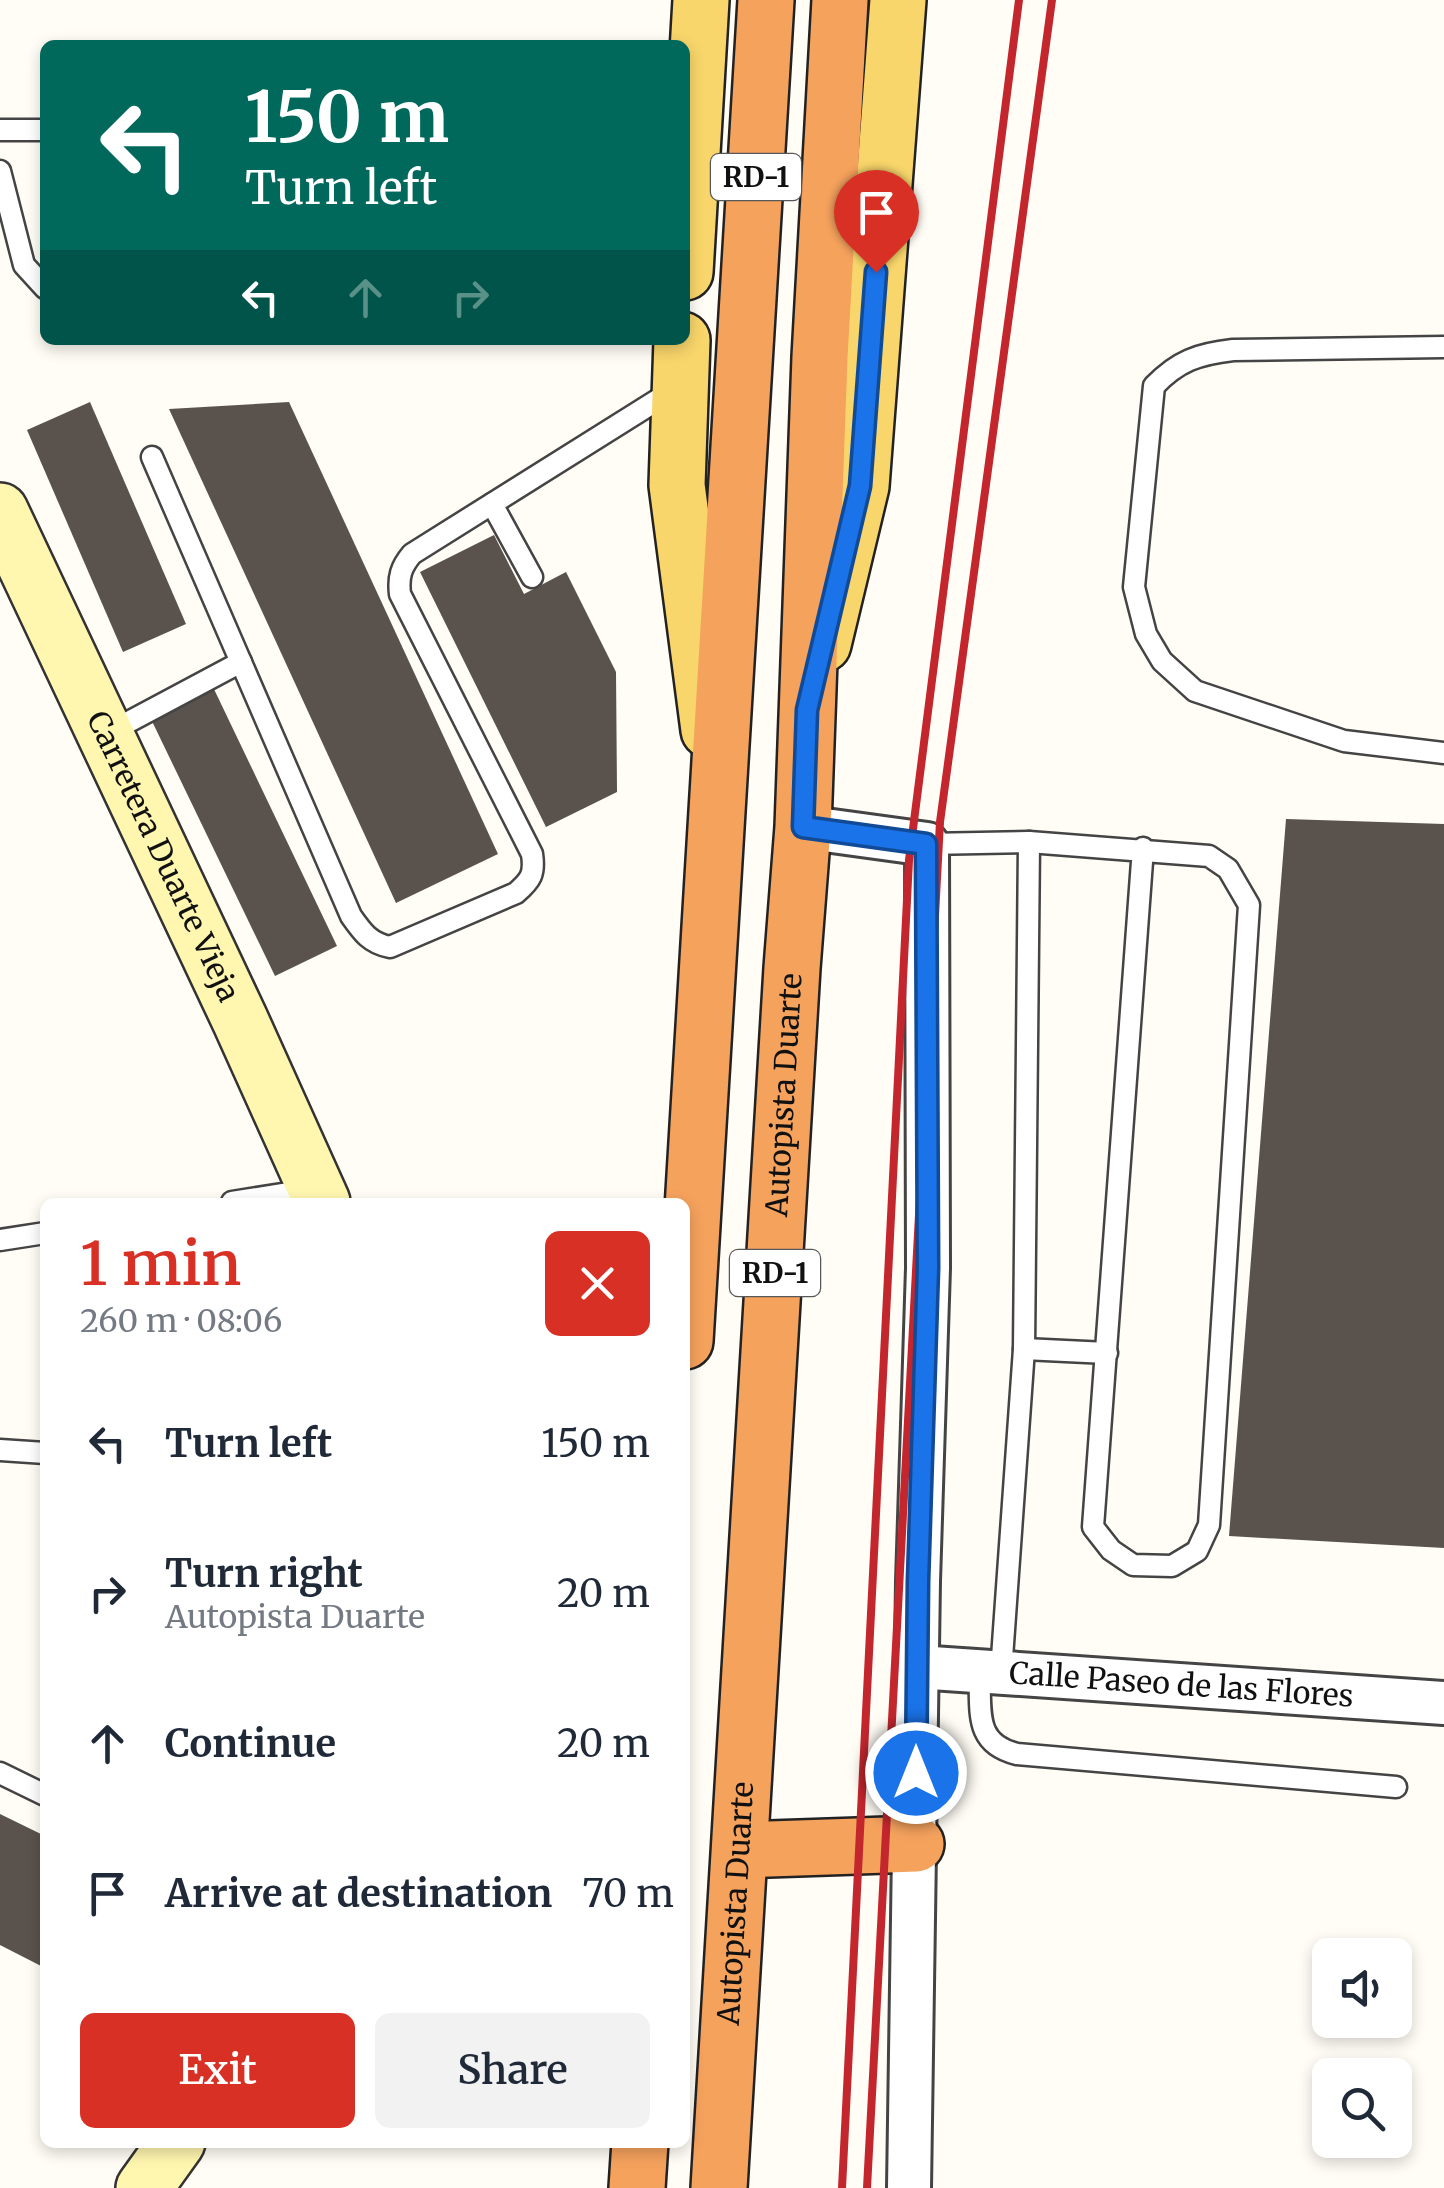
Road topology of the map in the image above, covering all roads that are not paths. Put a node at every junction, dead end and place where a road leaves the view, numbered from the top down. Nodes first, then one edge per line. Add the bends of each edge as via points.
1 (701, 0) edge
2 (766, 0) edge
3 (840, 0) edge
4 (898, 0) edge
5 (0, 130) edge
6 (40, 130) edge
7 (690, 157) edge
8 (0, 171) edge
9 (40, 283) edge
10 (1444, 348) edge
11 (682, 362) edge
12 (152, 457) dead end
13 (492, 504) junction
14 (0, 511) edge
15 (532, 577) dead end
16 (241, 662) junction
17 (807, 710) junction
18 (105, 734) junction
19 (1444, 753) edge
20 (716, 786) junction
21 (803, 827) junction
22 (1030, 842) junction
23 (926, 844) junction
24 (1143, 848) junction
25 (319, 1196) edge
26 (290, 1198) edge
27 (40, 1234) edge
28 (0, 1240) edge
29 (690, 1251) edge
30 (1024, 1349) junction
31 (1107, 1353) junction
32 (0, 1450) edge
33 (40, 1452) edge
34 (917, 1667) junction
35 (990, 1671) junction
36 (1444, 1702) edge
37 (0, 1774) edge
38 (1396, 1787) dead end
39 (40, 1793) edge
40 (916, 1844) junction
41 (741, 1850) junction
42 (173, 2148) edge
43 (640, 2148) edge
44 (144, 2188) edge
45 (638, 2188) edge
46 (718, 2188) edge
47 (909, 2188) edge

1 - 7 main road
2 - 20 highway, RD-1
3 - 17 highway, Autopista Duarte / RD-1
4 - 17 main road via 860,486
5 - 6 lane
8 - 9 lane via 24,265
10 - 19 lane via 1233,350 1198,354 1172,368 1154,386 1134,587 1146,634 1162,661 1195,691 1344,741
11 - 13 lane
11 - 20 main road via 677,485
12 - 16 lane
13 - 15 lane
13 - 16 lane via 412,554 398,578 400,594 532,854 531,880 516,893 390,947 366,937
14 - 18 main road, Carretera Duarte Vieja
16 - 18 lane
17 - 21 highway, Autopista Duarte / RD-1
18 - 25 main road, Carretera Duarte Vieja
20 - 29 highway, RD-1
21 - 23 street
21 - 41 highway, Autopista Duarte / RD-1
22 - 23 lane
22 - 24 lane
22 - 30 lane
23 - 34 street via 928,1268
24 - 31 lane
24 - 31 lane via 1209,856 1228,869 1250,905 1209,1525 1196,1552 1172,1566 1133,1565 1093,1526
25 - 26 lane
27 - 28 lane
30 - 31 lane
30 - 35 lane
32 - 33 lane
34 - 35 street, Calle Paseo de las Flores
34 - 40 street
35 - 36 street, Calle Paseo de las Flores
35 - 38 lane via 984,1736 996,1749
37 - 39 lane
40 - 41 highway
40 - 47 street
41 - 46 highway, Autopista Duarte / RD-1
42 - 44 main road
43 - 45 highway

